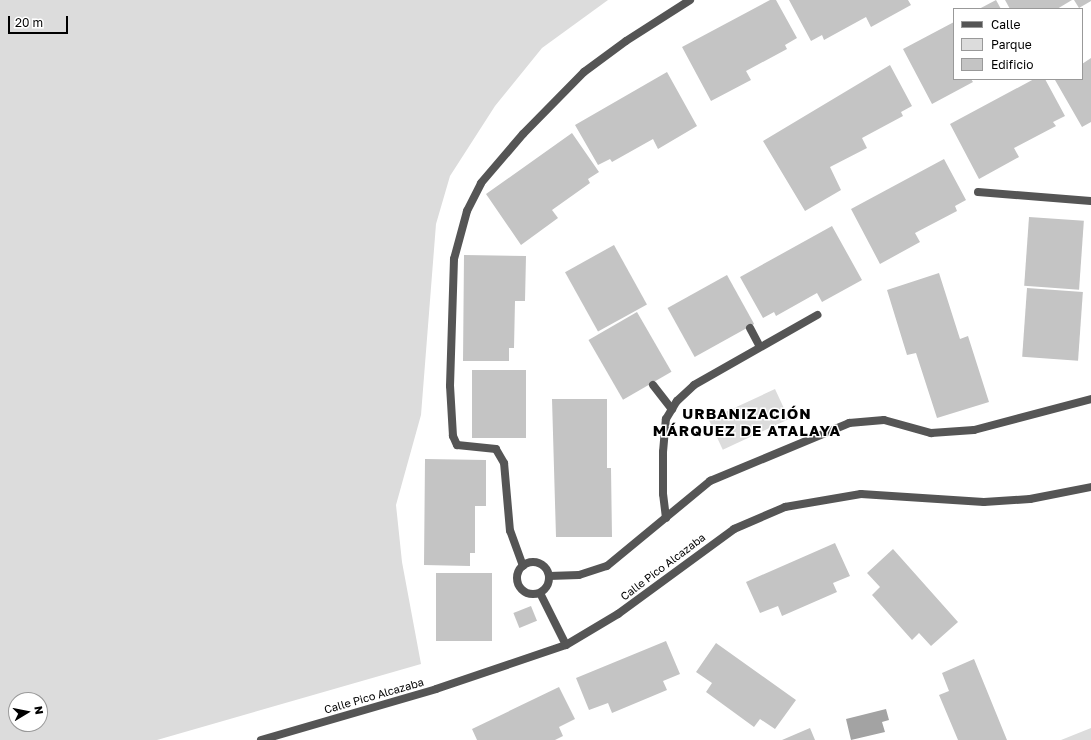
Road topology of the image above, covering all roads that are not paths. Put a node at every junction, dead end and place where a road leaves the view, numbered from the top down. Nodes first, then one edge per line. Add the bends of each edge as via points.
1 (690, 0) edge
2 (978, 192) dead end
3 (1091, 200) edge
4 (817, 315) dead end
5 (750, 328) dead end
6 (760, 346) junction
7 (652, 385) dead end
8 (1091, 399) edge
9 (672, 409) junction
10 (1091, 487) edge
11 (666, 518) junction
12 (523, 566) junction
13 (549, 576) junction
14 (540, 593) junction
15 (566, 645) junction
16 (261, 740) edge

1 - 12 street via 626,41 584,72 523,134 481,183 467,211 454,259 450,386 453,436 457,446 496,449 504,463 510,531
2 - 3 street
4 - 6 street
5 - 6 street
6 - 9 street via 694,385
7 - 9 street
8 - 11 street via 974,430 931,433 884,420 849,423 710,481
9 - 11 street via 666,420 663,452
10 - 15 street, Calle Pico Alcazaba via 1030,499 984,502 861,494 785,507 734,529 618,614
11 - 13 street via 607,566 579,575
12 - 13 street via 531,562 540,564
12 - 14 street via 517,574 520,588 526,593
13 - 14 street via 549,582
14 - 15 street
15 - 16 street, Calle Pico Alcazaba via 436,689

